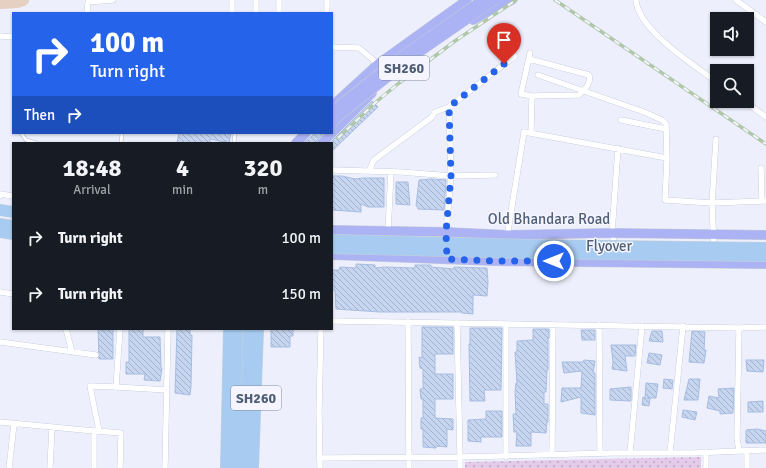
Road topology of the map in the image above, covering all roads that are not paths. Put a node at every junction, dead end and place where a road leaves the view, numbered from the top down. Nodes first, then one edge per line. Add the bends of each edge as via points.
1 (113, 0) edge
2 (232, 0) edge
3 (256, 0) edge
4 (279, 0) edge
5 (327, 0) edge
6 (482, 0) edge
7 (495, 0) edge
8 (512, 0) edge
9 (636, 0) edge
10 (736, 0) edge
11 (462, 1) edge
12 (87, 12) edge
13 (232, 12) edge
14 (256, 12) edge
15 (279, 12) edge
16 (327, 12) edge
17 (480, 16) junction
18 (766, 22) edge
19 (0, 36) edge
20 (12, 37) edge
21 (333, 47) edge
22 (514, 56) dead end
23 (378, 64) junction
24 (538, 75) dead end
25 (710, 77) edge
26 (584, 90) junction
27 (532, 96) junction
28 (333, 105) edge
29 (449, 107) junction
30 (754, 108) edge
31 (333, 111) edge
32 (765, 115) edge
33 (621, 120) dead end
34 (333, 123) edge
35 (666, 129) junction
36 (333, 132) edge
37 (531, 133) junction
38 (22, 134) edge
39 (305, 134) edge
40 (312, 134) edge
41 (323, 134) edge
42 (331, 134) edge
43 (716, 139) dead end
44 (33, 142) edge
45 (297, 142) edge
46 (305, 142) edge
47 (315, 142) edge
48 (323, 142) edge
49 (618, 148) junction
50 (667, 158) junction
51 (761, 168) dead end
52 (333, 170) edge
53 (369, 171) junction
54 (391, 172) junction
55 (495, 175) dead end
56 (451, 176) junction
57 (0, 196) edge
58 (12, 196) edge
59 (764, 201) edge
60 (712, 203) junction
61 (0, 204) edge
62 (12, 205) edge
63 (0, 210) edge
64 (12, 212) edge
65 (0, 224) edge
66 (12, 226) edge
67 (333, 230) edge
68 (388, 231) junction
69 (0, 232) edge
70 (446, 232) junction
71 (612, 233) junction
72 (12, 234) edge
73 (713, 234) junction
74 (508, 235) junction
75 (766, 235) edge
76 (333, 240) edge
77 (333, 248) edge
78 (766, 248) edge
79 (333, 255) edge
80 (766, 256) edge
81 (447, 259) junction
82 (507, 261) junction
83 (617, 262) junction
84 (714, 264) junction
85 (766, 264) edge
86 (0, 292) edge
87 (12, 294) edge
88 (333, 321) edge
89 (408, 322) junction
90 (457, 323) junction
91 (506, 324) junction
92 (553, 324) junction
93 (599, 325) junction
94 (642, 326) junction
95 (683, 326) junction
96 (766, 327) edge
97 (739, 328) junction
98 (66, 330) edge
99 (120, 330) edge
100 (168, 330) edge
101 (229, 330) edge
102 (237, 330) edge
103 (249, 330) edge
104 (258, 330) edge
105 (321, 330) edge
106 (0, 342) edge
107 (72, 352) junction
108 (96, 355) dead end
109 (116, 387) junction
110 (167, 390) junction
111 (0, 422) edge
112 (14, 424) junction
113 (52, 427) junction
114 (96, 431) junction
115 (747, 450) junction
116 (766, 450) edge
117 (739, 451) junction
118 (706, 452) junction
119 (600, 453) junction
120 (630, 453) junction
121 (670, 453) junction
122 (552, 454) junction
123 (460, 457) junction
124 (506, 457) junction
125 (319, 458) junction
126 (409, 458) junction
127 (9, 468) edge
128 (50, 468) edge
129 (94, 468) edge
130 (120, 468) edge
131 (165, 468) edge
132 (226, 468) edge
133 (235, 468) edge
134 (245, 468) edge
135 (253, 468) edge
136 (320, 468) edge
137 (409, 468) edge
138 (460, 468) edge
139 (706, 468) edge
140 (747, 468) edge

1 - 12 street via 88,2
2 - 13 street
3 - 14 street
4 - 15 street
5 - 16 street
6 - 31 main road, SH260, bridge via 396,60
7 - 34 main road, SH260, bridge via 417,54
8 - 17 main road, SH260
9 - 25 street via 636,7 649,26 674,51
10 - 18 street
11 - 17 street
11 - 23 main road
17 - 36 main road, SH260 via 377,88
19 - 20 street
21 - 23 street via 358,48
22 - 29 street
23 - 28 main road
24 - 26 street
26 - 27 street via 579,95
26 - 27 street via 590,81 589,75 529,56 521,94
26 - 35 street via 662,120 666,124
27 - 37 street
29 - 53 street via 435,112 432,117 374,160
29 - 56 street
30 - 32 street
33 - 35 street
35 - 50 street
37 - 49 street
37 - 74 street via 524,132
38 - 44 lane via 26,140
39 - 45 main road
40 - 46 main road
41 - 47 main road
42 - 48 main road, SH260
43 - 60 street
49 - 50 street
49 - 71 street
50 - 60 street via 665,200
51 - 59 street
52 - 53 street
53 - 54 street
54 - 56 street
54 - 68 street
55 - 56 street
56 - 70 street
57 - 58 street
59 - 60 street
60 - 73 street
61 - 62 highway
63 - 64 highway
65 - 66 highway
67 - 68 main road, Old Bhandara Road
68 - 70 main road, Old Bhandara Road
69 - 72 highway
70 - 74 main road, Old Bhandara Road
70 - 81 street
71 - 73 main road, Old Bhandara Road
71 - 74 main road, Old Bhandara Road
71 - 83 street
73 - 75 main road, Old Bhandara Road
73 - 84 street
74 - 82 street via 505,244
76 - 78 highway, Flyover, bridge
77 - 80 highway, Flyover, bridge via 530,254
79 - 81 main road
81 - 82 main road
82 - 83 main road
83 - 84 main road
84 - 85 main road
86 - 87 street
88 - 89 street
89 - 90 street
89 - 126 street
90 - 91 street
90 - 123 street
91 - 92 street
91 - 124 street
92 - 93 street
92 - 122 street
93 - 94 street
93 - 119 street
94 - 95 street
94 - 120 street
95 - 97 street
95 - 121 street
96 - 97 street
97 - 117 street
98 - 107 street
99 - 109 street
100 - 110 street
101 - 132 highway
102 - 133 highway
103 - 134 highway, SH260
104 - 135 highway, SH260
105 - 125 street
106 - 107 street
107 - 108 street
109 - 110 street
109 - 114 street via 90,386
110 - 131 street
111 - 112 street
112 - 113 street
112 - 127 street
113 - 114 street
113 - 128 street
114 - 129 street
114 - 130 street via 120,433
115 - 116 street
115 - 117 street
115 - 140 street
117 - 118 street
118 - 121 street
118 - 139 street
119 - 120 street
119 - 122 street
120 - 121 street
122 - 124 street
123 - 124 street
123 - 126 street
123 - 138 street
125 - 126 street
125 - 136 street
126 - 137 street

